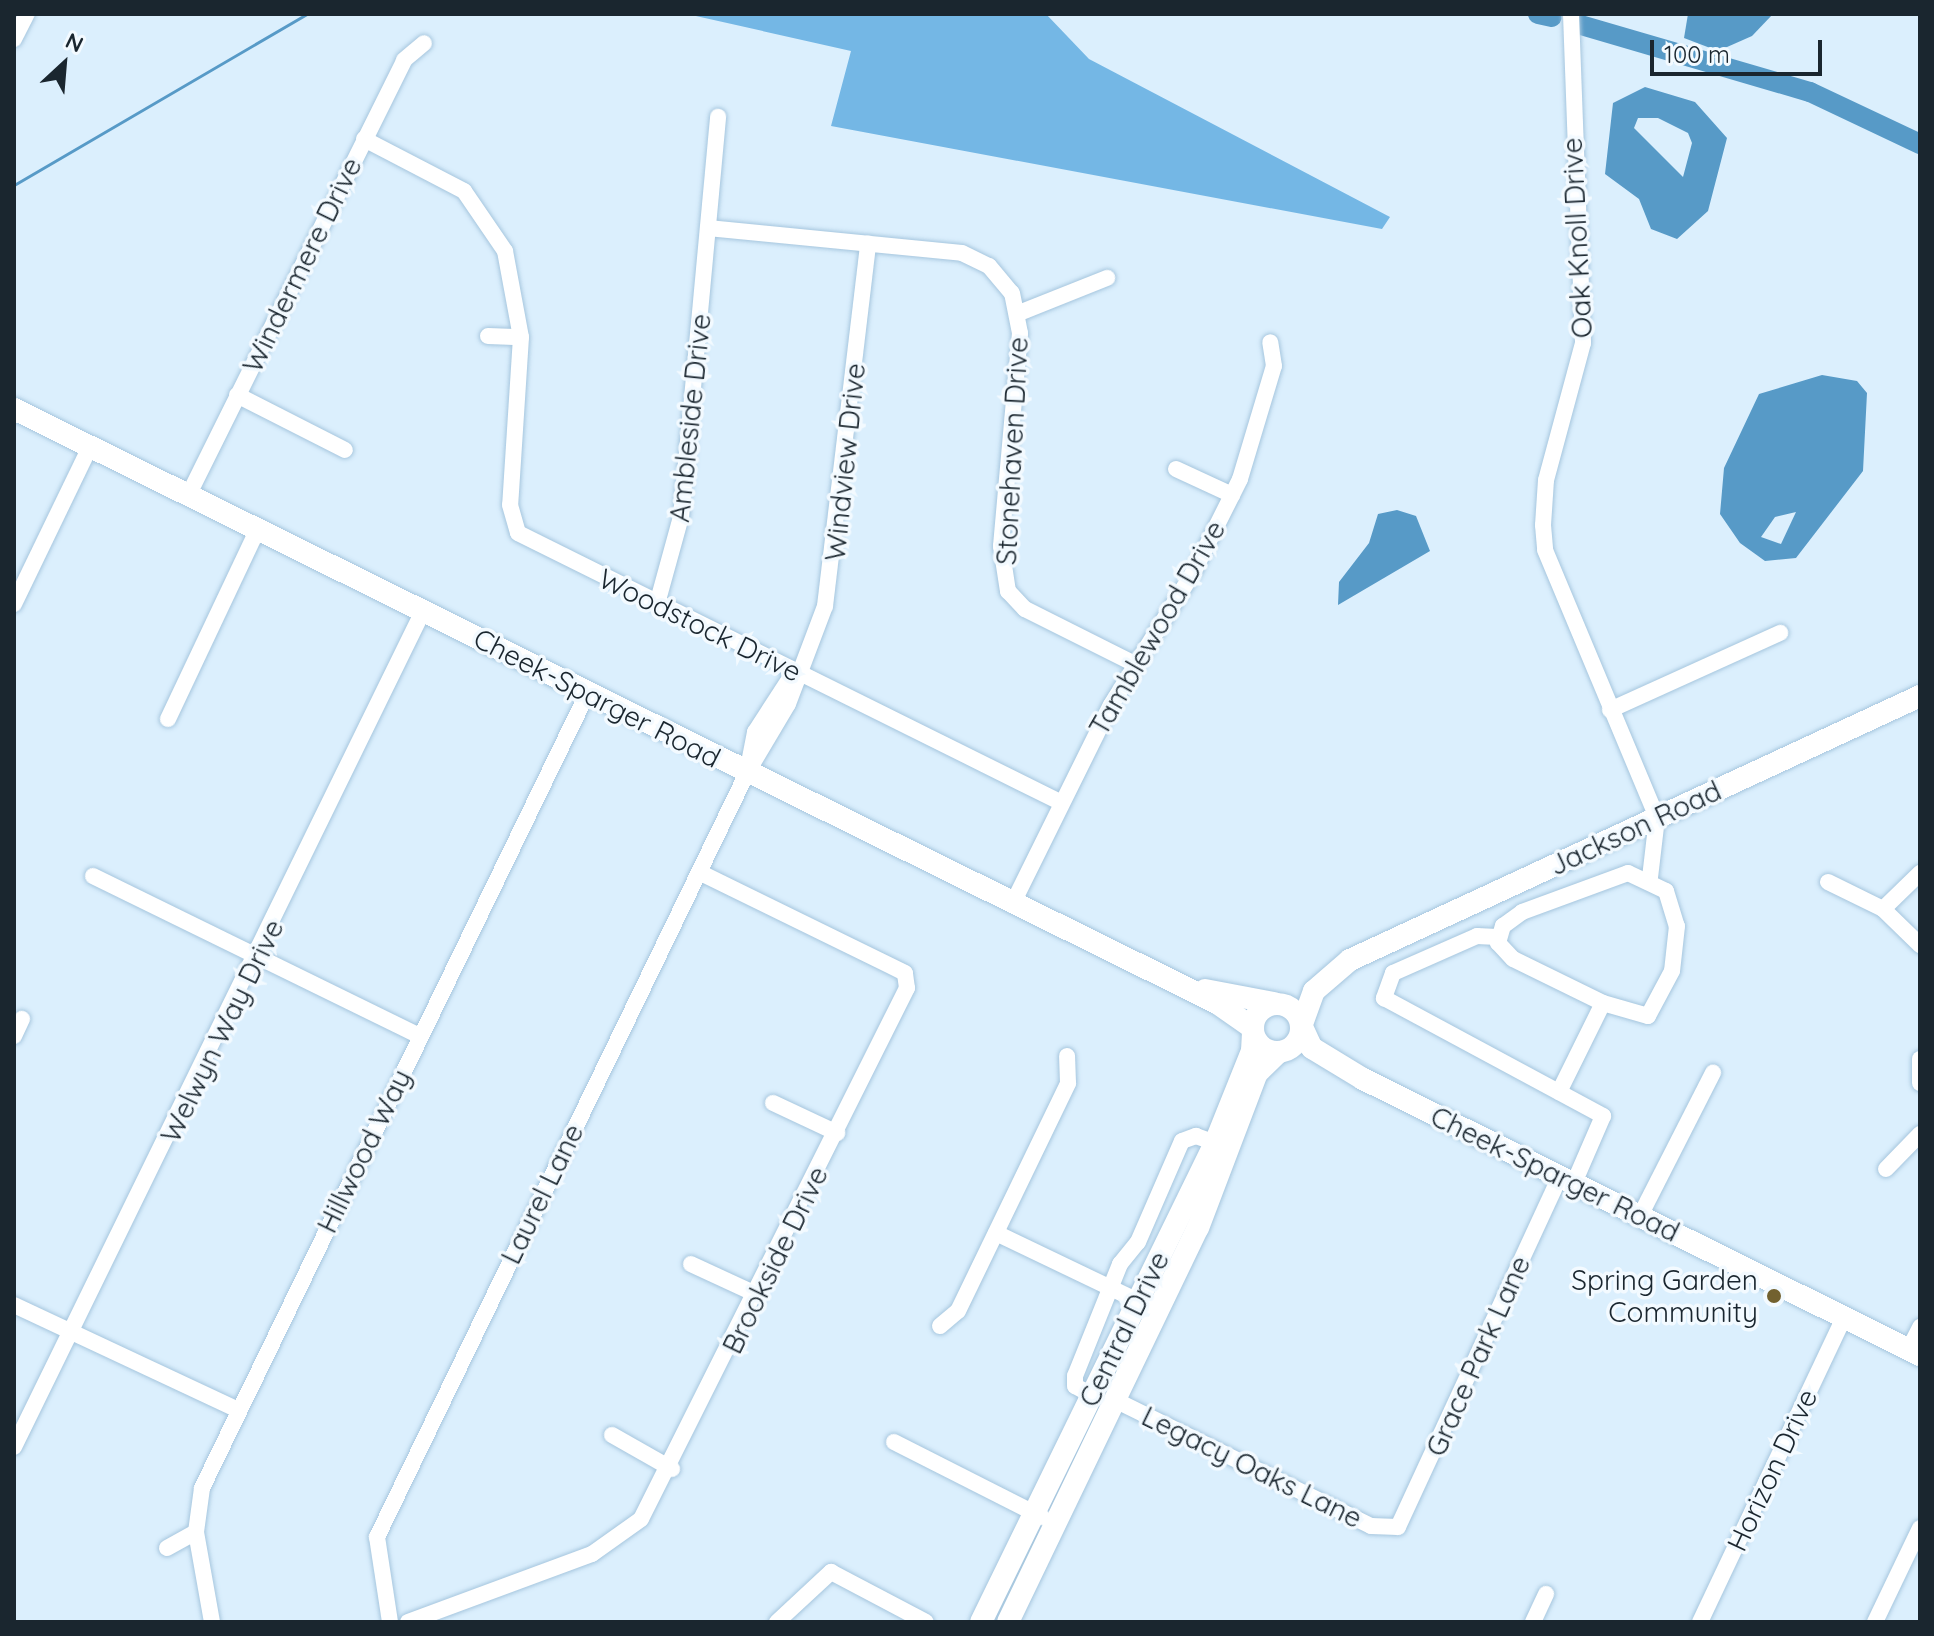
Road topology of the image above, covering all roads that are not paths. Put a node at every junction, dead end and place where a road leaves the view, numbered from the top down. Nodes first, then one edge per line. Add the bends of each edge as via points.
1 (27, 14) edge
2 (1571, 14) edge
3 (14, 39) edge
4 (424, 43) dead end
5 (718, 117) dead end
6 (364, 139) junction
7 (708, 228) junction
8 (868, 244) junction
9 (1107, 278) dead end
10 (1019, 313) junction
11 (488, 336) dead end
12 (521, 337) junction
13 (1270, 342) dead end
14 (237, 395) junction
15 (14, 409) edge
16 (90, 447) junction
17 (345, 450) dead end
18 (1176, 469) dead end
19 (189, 494) junction
20 (1232, 495) junction
21 (258, 529) junction
22 (14, 604) edge
23 (657, 604) junction
24 (423, 611) junction
25 (1780, 633) dead end
26 (1135, 664) junction
27 (794, 672) junction
28 (588, 692) junction
29 (1920, 696) edge
30 (1610, 710) junction
31 (168, 719) dead end
32 (747, 773) junction
33 (1062, 803) junction
34 (1657, 818) junction
35 (699, 872) junction
36 (1920, 873) edge
37 (93, 876) dead end
38 (1650, 878) junction
39 (1828, 882) dead end
40 (1012, 905) junction
41 (1883, 909) junction
42 (1497, 937) junction
43 (1920, 945) edge
44 (258, 957) junction
45 (1350, 960) junction
46 (1180, 986) junction
47 (1276, 1003) junction
48 (1603, 1003) junction
49 (22, 1019) dead end
50 (1302, 1026) junction
51 (1253, 1030) junction
52 (14, 1036) edge
53 (420, 1036) junction
54 (1279, 1052) junction
55 (1067, 1056) dead end
56 (1920, 1059) edge
57 (1306, 1063) junction
58 (1713, 1073) dead end
59 (1363, 1079) junction
60 (1920, 1083) edge
61 (1559, 1092) junction
62 (773, 1103) dead end
63 (1246, 1115) junction
64 (837, 1133) junction
65 (1920, 1134) edge
66 (1215, 1143) junction
67 (1886, 1169) dead end
68 (1567, 1180) junction
69 (1640, 1216) junction
70 (996, 1233) junction
71 (691, 1264) dead end
72 (1110, 1288) junction
73 (758, 1295) junction
74 (14, 1305) edge
75 (1148, 1306) junction
76 (1844, 1317) junction
77 (940, 1326) dead end
78 (1920, 1327) edge
79 (75, 1334) junction
80 (1914, 1352) edge
81 (1092, 1395) junction
82 (1115, 1400) junction
83 (238, 1410) junction
84 (612, 1435) dead end
85 (894, 1442) dead end
86 (14, 1447) edge
87 (672, 1469) junction
88 (1044, 1518) junction
89 (1920, 1528) edge
90 (1390, 1530) joint
91 (196, 1532) junction
92 (167, 1548) dead end
93 (1546, 1594) dead end
94 (212, 1622) edge
95 (390, 1622) edge
96 (408, 1622) edge
97 (777, 1622) edge
98 (926, 1622) edge
99 (981, 1622) edge
100 (1008, 1622) edge
101 (1533, 1622) edge
102 (1700, 1622) edge
103 (1875, 1622) edge

1 - 3 street
2 - 30 street, Oak Knoll Drive via 1583,343 1546,480 1543,525 1545,550
4 - 6 street, Windermere Drive via 404,60
5 - 7 street, Ambleside Drive
6 - 12 street, Woodstock Drive via 441,177 479,207 505,251
6 - 14 street, Windermere Drive
7 - 8 street, Stonehaven Drive
7 - 23 street, Ambleside Drive via 681,517
8 - 10 street, Stonehaven Drive via 979,260 1006,284
8 - 27 street, Windview Drive via 835,562 825,606
9 - 10 street
10 - 26 street, Stonehaven Drive via 1001,546 1008,591 1025,609
11 - 12 street
12 - 23 street, Woodstock Drive via 510,505 518,533
13 - 20 street, Tamblewood Drive via 1266,402
14 - 17 street
14 - 19 street, Windermere Drive
15 - 16 main road, Cheek-Sparger Road
16 - 19 main road, Cheek-Sparger Road
16 - 22 street
18 - 20 street
19 - 21 main road, Cheek-Sparger Road
20 - 26 street, Tamblewood Drive
21 - 24 main road, Cheek-Sparger Road
21 - 31 street
23 - 27 street, Woodstock Drive
24 - 28 main road, Cheek-Sparger Road
24 - 44 street, Welwyn Way Drive
25 - 30 street
26 - 33 street, Tamblewood Drive
27 - 32 street, Windview Drive via 788,704
27 - 33 street, Woodstock Drive
28 - 32 main road, Cheek-Sparger Road
28 - 53 street, Hillwood Way
29 - 34 main road, Jackson Road
30 - 34 street, Oak Knoll Drive
32 - 35 street, Laurel Lane
32 - 40 main road, Cheek-Sparger Road
33 - 40 street, Tamblewood Drive
34 - 38 street
34 - 45 main road, Jackson Road
35 - 64 street, Brookside Drive via 909,977
35 - 95 street, Laurel Lane via 377,1537
36 - 41 street
37 - 44 street
38 - 42 street via 1628,873 1522,912
38 - 48 street via 1674,913 1672,971 1648,1016
39 - 41 street
40 - 46 main road, Cheek-Sparger Road
41 - 43 street
42 - 48 street via 1513,959
42 - 61 street via 1477,936 1393,973 1384,998
44 - 53 street
44 - 79 street, Welwyn Way Drive
45 - 47 main road, Jackson Road via 1318,970
45 - 50 main road, Jackson Road via 1314,991
46 - 47 main road, Cheek-Sparger Road
46 - 51 main road, Cheek-Sparger Road
47 - 50 main road
47 - 51 main road via 1256,1014
48 - 61 street
49 - 52 street
50 - 54 main road via 1298,1041
50 - 59 main road, Cheek-Sparger Road via 1312,1048
51 - 54 main road via 1264,1048
51 - 66 main road, Central Drive via 1252,1051
53 - 83 street, Hillwood Way
54 - 57 main road, Cheek-Sparger Road
54 - 63 main road, Central Drive via 1257,1073
55 - 70 street via 1068,1083
56 - 60 street
57 - 59 main road, Cheek-Sparger Road
57 - 63 main road via 1269,1075
58 - 69 street
59 - 68 main road, Cheek-Sparger Road
61 - 68 street, Grace Park Lane via 1605,1119
62 - 64 street
63 - 75 main road, Central Drive
64 - 73 street, Brookside Drive
65 - 67 street
66 - 72 street via 1196,1136 1182,1141
66 - 75 main road, Central Drive
68 - 69 main road, Cheek-Sparger Road
68 - 90 street, Grace Park Lane via 1406,1518
69 - 76 main road, Cheek-Sparger Road
70 - 72 street
70 - 77 street via 958,1311
71 - 73 street
72 - 75 street
72 - 81 street via 1075,1376 1075,1386
73 - 87 street, Brookside Drive
74 - 79 street
75 - 81 main road, Central Drive
75 - 82 main road, Central Drive
76 - 80 main road, Cheek-Sparger Road
76 - 102 street, Horizon Drive
78 - 80 street
79 - 83 street
79 - 86 street, Welwyn Way Drive
81 - 88 main road, Central Drive
82 - 88 main road, Central Drive
82 - 90 street, Legacy Oaks Lane
83 - 91 street, Hillwood Way via 202,1488
84 - 87 street
85 - 88 street
87 - 96 street, Brookside Drive via 641,1519 617,1540
88 - 99 main road, Central Drive
88 - 100 main road, Central Drive
89 - 103 street
91 - 92 street
91 - 94 street, Hillwood Way
93 - 101 street
97 - 98 street via 831,1572

